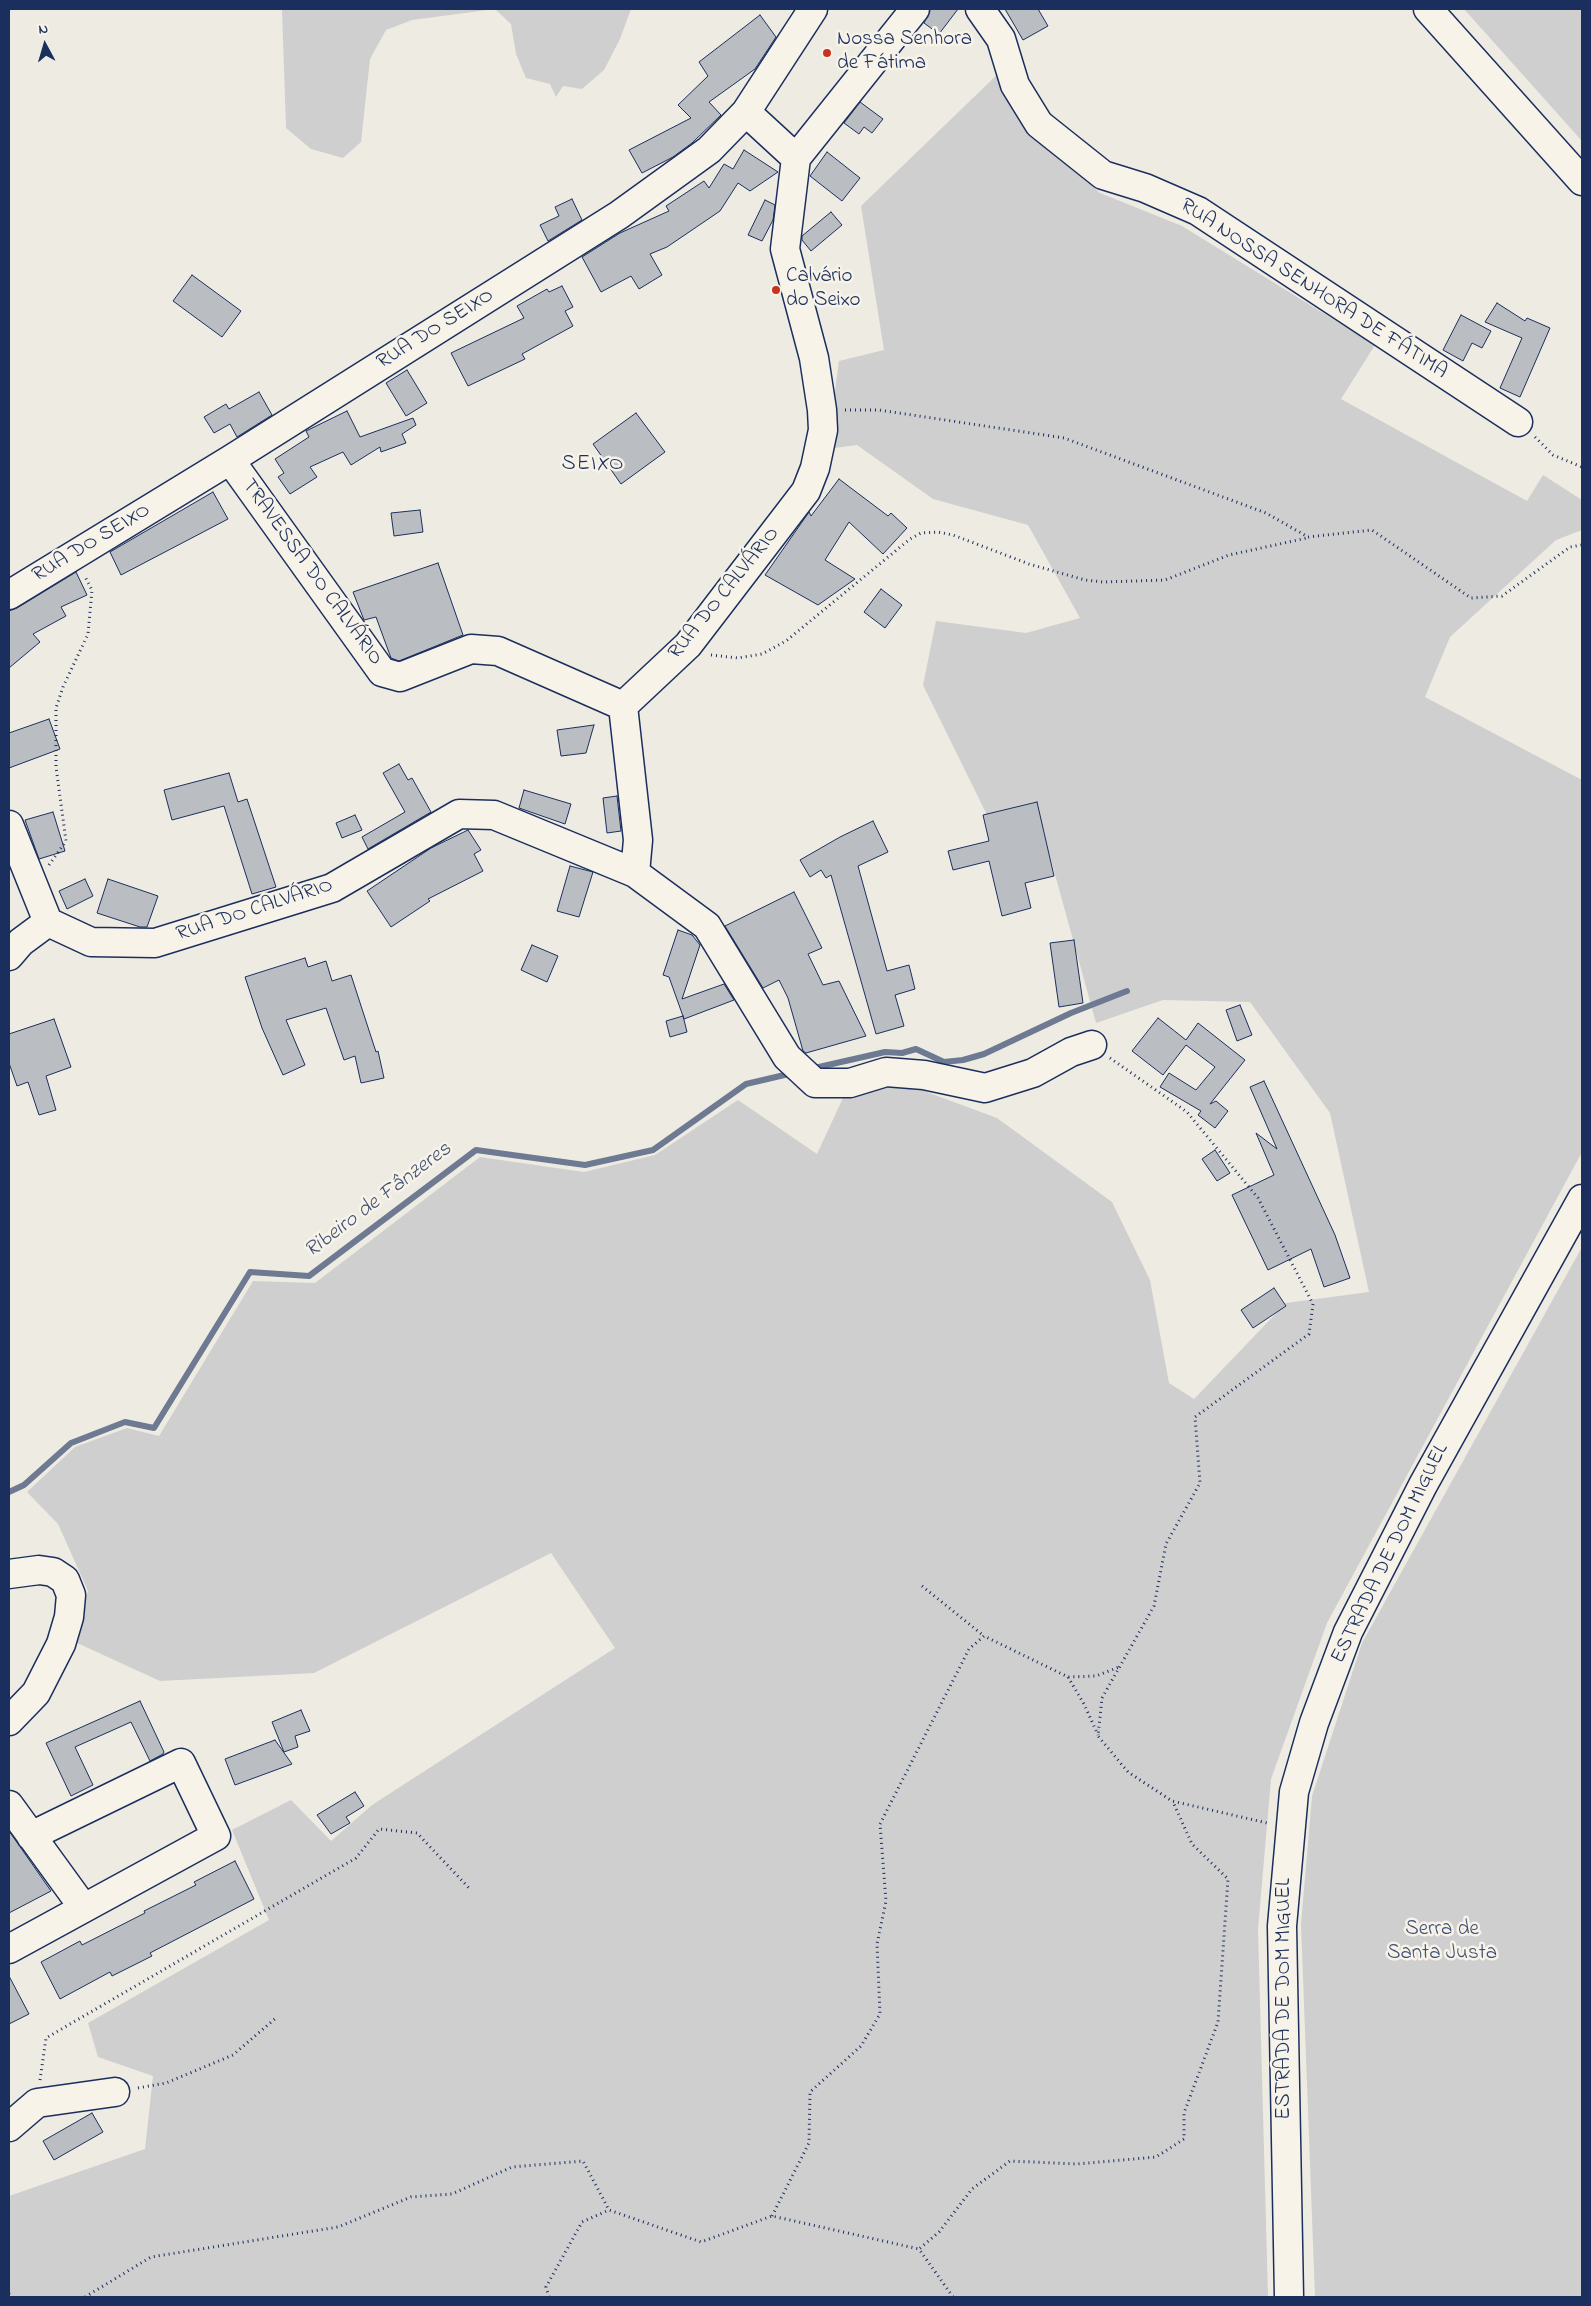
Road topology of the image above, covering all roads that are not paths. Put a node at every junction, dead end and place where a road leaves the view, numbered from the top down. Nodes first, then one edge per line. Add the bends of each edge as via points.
1 (814, 9) edge
2 (915, 9) edge
3 (980, 9) edge
4 (1428, 9) edge
5 (746, 112) junction
6 (796, 158) junction
7 (1582, 182) edge
8 (1518, 422) road end
9 (230, 460) junction
10 (9, 595) edge
11 (622, 706) junction
12 (9, 825) edge
13 (636, 873) junction
14 (48, 922) junction
15 (9, 956) edge
16 (1092, 1045) road end
17 (1582, 1199) edge
18 (9, 1574) edge
19 (9, 1721) edge
20 (9, 1805) edge
21 (31, 1836) junction
22 (83, 1907) junction
23 (9, 1949) edge
24 (115, 2092) road end
25 (9, 2127) edge
26 (1289, 2297) edge

1 - 5 street, RUA DO SEIXO
2 - 6 street
3 - 8 street, RUA NOSSA SENHORA DE FÁTIMA via 1001,39 1015,85 1039,124 1103,175 1145,188 1198,211
4 - 7 street
5 - 6 street
5 - 9 street, RUA DO SEIXO via 709,150 619,215
6 - 11 street, RUA DO CALVÁRIO via 785,249 814,358 822,410 823,430 815,468 806,490 688,645
9 - 10 street, RUA DO SEIXO
9 - 11 street, TRAVESSA DO CALVÁRIO via 382,672 400,677 471,649 498,651
11 - 13 street via 638,840
12 - 14 street
13 - 14 street, RUA DO CALVÁRIO via 494,815 459,814 332,888 155,943 90,942
13 - 16 street, RUA DO CALVÁRIO via 707,926 787,1057 815,1083 850,1083 886,1072 924,1075 985,1088 1033,1073 1071,1052
14 - 15 street via 21,942
17 - 26 street, ESTRADA DE DOM MIGUEL via 1423,1485 1348,1632 1314,1723 1294,1792 1282,1926
18 - 19 street via 39,1570 53,1572 65,1580 72,1595 61,1644 36,1693
20 - 21 street
21 - 22 street
21 - 22 street via 181,1764 216,1836
22 - 23 street
24 - 25 street via 37,2103

